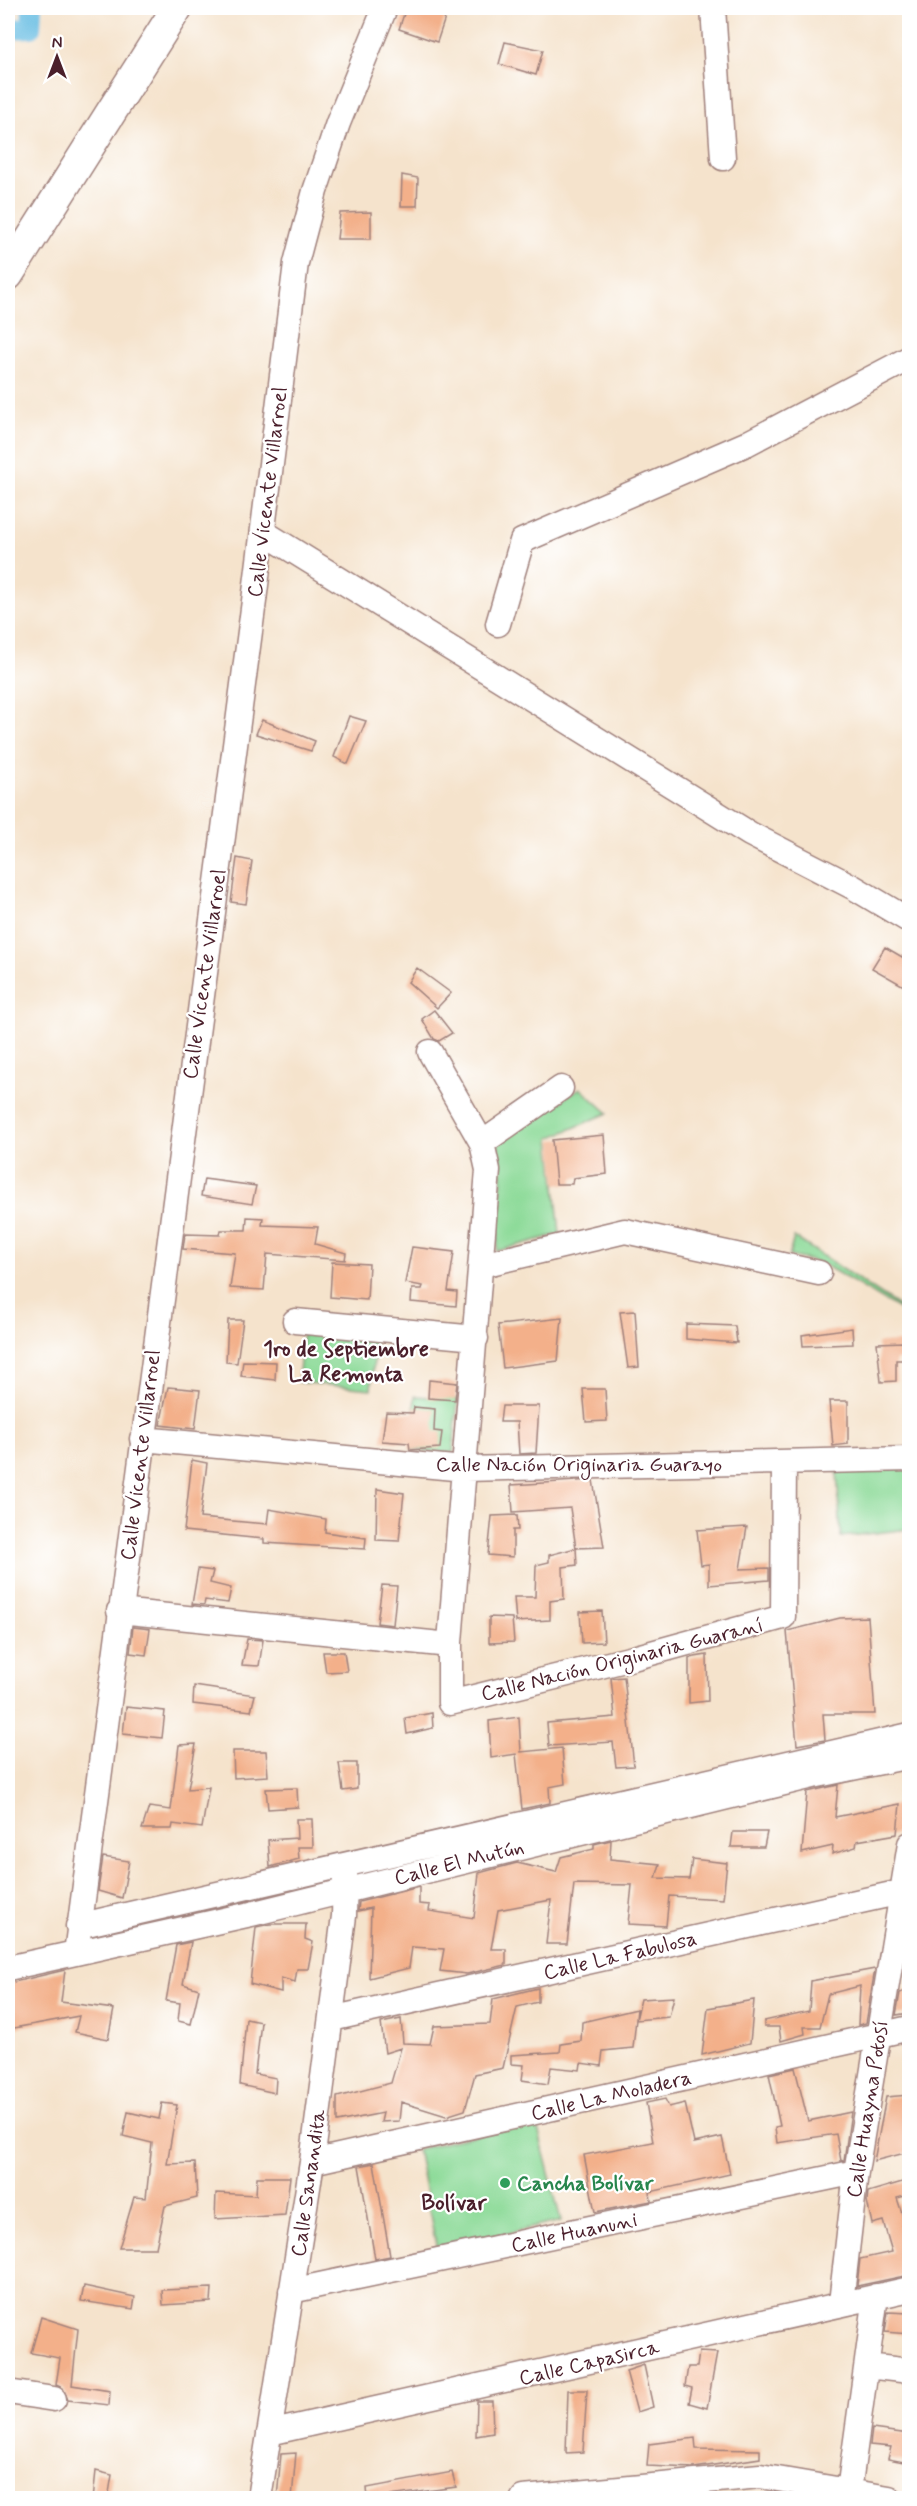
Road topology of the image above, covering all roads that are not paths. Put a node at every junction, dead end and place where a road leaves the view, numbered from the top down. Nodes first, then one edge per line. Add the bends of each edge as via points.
1 (177, 8) edge
2 (385, 8) edge
3 (713, 8) edge
4 (723, 158) dead end
5 (8, 275) edge
6 (909, 358) edge
7 (263, 532) junction
8 (498, 624) dead end
9 (909, 921) edge
10 (430, 1052) dead end
11 (561, 1088) dead end
12 (482, 1143) junction
13 (482, 1265) junction
14 (819, 1273) dead end
15 (296, 1321) dead end
16 (476, 1338) junction
17 (142, 1439) junction
18 (909, 1458) edge
19 (784, 1462) junction
20 (465, 1469) junction
21 (120, 1611) junction
22 (450, 1645) junction
23 (909, 1735) edge
24 (909, 1756) edge
25 (909, 1844) edge
26 (346, 1866) junction
27 (344, 1890) junction
28 (906, 1891) edge
29 (78, 1926) junction
30 (76, 1953) junction
31 (8, 1968) edge
32 (331, 2019) junction
33 (909, 2028) edge
34 (879, 2035) junction
35 (312, 2162) junction
36 (856, 2172) junction
37 (909, 2289) edge
38 (291, 2291) junction
39 (876, 2296) junction
40 (841, 2303) junction
41 (867, 2366) junction
42 (909, 2372) edge
43 (8, 2392) edge
44 (54, 2400) dead end
45 (269, 2433) junction
46 (848, 2495) edge
47 (259, 2499) edge
48 (524, 2499) edge
49 (889, 2499) edge

1 - 5 main road
2 - 7 street, Calle Vicente Villarroel via 338,123 296,263
3 - 4 street
6 - 8 street via 746,444 522,541
7 - 9 street via 750,834 854,887
7 - 17 street, Calle Vicente Villarroel
10 - 12 street
11 - 12 street
12 - 13 street via 488,1170
13 - 14 street via 625,1231
13 - 16 street
15 - 16 street
16 - 20 street
17 - 20 street, Calle Nación Originaria Guarayo
17 - 21 street, Calle Vicente Villarroel
18 - 19 street, Calle Nación Originaria Guarayo
19 - 20 street, Calle Nación Originaria Guarayo
19 - 22 street, Calle Nación Originaria Guaraní via 783,1617 450,1703
20 - 22 street
21 - 22 street
21 - 29 street, Calle Vicente Villarroel
23 - 26 street, Calle El Mutún
24 - 27 street, Calle El Mutún
25 - 28 street, Calle Huayna Potosí
26 - 27 street, Calle Sanandita
26 - 29 street, Calle El Mutún
27 - 30 street, Calle El Mutún
27 - 32 street, Calle Sanandita
28 - 32 street, Calle La Fabulosa
28 - 34 street, Calle Huayna Potosí
29 - 30 street, Calle Vicente Villarroel
30 - 31 street, Calle El Mutún
32 - 35 street, Calle Sanandita
33 - 34 street, Calle La Moladera
34 - 35 street, Calle La Moladera
34 - 36 street, Calle Huayna Potosí
35 - 38 street, Calle Sanandita
36 - 38 street, Calle Huanuni
36 - 40 street, Calle Huayna Potosí
37 - 39 street, Calle Capasirca
38 - 45 street, Calle Sanandita
39 - 40 street, Calle Capasirca
39 - 41 street
40 - 45 street, Calle Capasirca
41 - 42 street
41 - 46 street
43 - 44 street
45 - 47 street, Calle Sanandita
46 - 48 street via 760,2476
46 - 49 street

